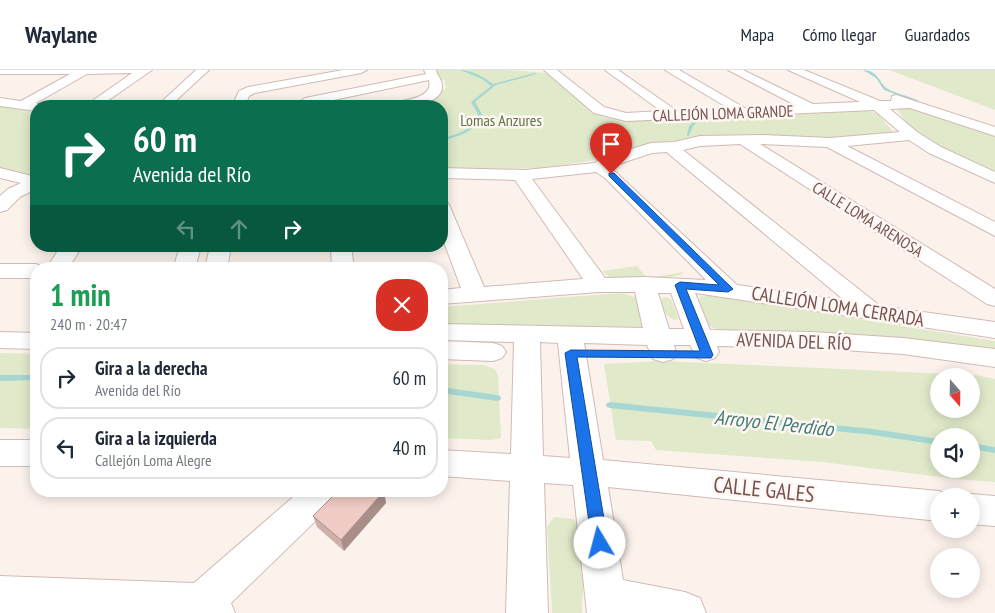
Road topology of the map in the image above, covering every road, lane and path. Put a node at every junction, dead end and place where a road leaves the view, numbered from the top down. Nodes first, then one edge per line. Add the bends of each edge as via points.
1 (0, 70) edge
2 (25, 70) edge
3 (85, 70) edge
4 (145, 70) edge
5 (203, 70) edge
6 (361, 70) edge
7 (547, 70) edge
8 (568, 70) edge
9 (611, 70) edge
10 (671, 70) edge
11 (734, 70) edge
12 (794, 70) edge
13 (431, 73) edge
14 (246, 77) dead end
15 (306, 78) edge
16 (816, 79) junction
17 (0, 82) edge
18 (263, 86) junction
19 (247, 92) junction
20 (39, 100) edge
21 (101, 100) edge
22 (170, 100) edge
23 (242, 100) edge
24 (258, 100) edge
25 (305, 100) edge
26 (321, 100) edge
27 (415, 100) edge
28 (0, 102) edge
29 (911, 104) junction
30 (878, 105) junction
31 (30, 106) edge
32 (813, 109) junction
33 (745, 113) junction
34 (676, 116) junction
35 (995, 132) edge
36 (912, 135) junction
37 (741, 138) junction
38 (830, 143) junction
39 (674, 147) junction
40 (599, 166) junction
41 (448, 172) edge
42 (0, 173) edge
43 (525, 175) junction
44 (995, 178) edge
45 (30, 180) edge
46 (30, 185) edge
47 (0, 206) edge
48 (448, 225) edge
49 (995, 230) edge
50 (0, 271) edge
51 (30, 271) edge
52 (644, 284) junction
53 (598, 285) junction
54 (680, 285) junction
55 (728, 289) junction
56 (475, 294) junction
57 (448, 296) edge
58 (995, 299) edge
59 (874, 312) junction
60 (0, 324) edge
61 (30, 324) edge
62 (995, 330) edge
63 (448, 333) edge
64 (0, 340) edge
65 (30, 341) edge
66 (661, 346) junction
67 (704, 347) junction
68 (448, 350) edge
69 (527, 350) junction
70 (571, 351) junction
71 (995, 358) edge
72 (995, 374) edge
73 (528, 451) junction
74 (0, 453) edge
75 (30, 453) edge
76 (448, 462) edge
77 (590, 473) junction
78 (318, 497) edge
79 (930, 505) edge
80 (980, 510) edge
81 (995, 511) edge
82 (0, 596) edge
83 (608, 604) edge
84 (202, 610) edge
85 (527, 613) edge
86 (685, 613) edge

1 - 2 street
2 - 3 street
2 - 17 street
3 - 4 street
3 - 20 street
4 - 21 street
5 - 22 street
6 - 15 street via 319,79
7 - 8 street
7 - 34 street, CALLEJÓN LOMA GRANDE via 592,106 606,112 626,117
9 - 34 street
10 - 33 street
11 - 32 street
12 - 16 street
13 - 26 street
13 - 27 street via 436,84 432,94
14 - 19 street via 244,89
15 - 18 street
15 - 25 street
16 - 29 street
16 - 30 street
18 - 19 street
18 - 24 street
19 - 23 street
28 - 31 street
29 - 30 street, CALLEJÓN LOMA GRANDE
29 - 35 street
30 - 32 street, CALLEJÓN LOMA GRANDE
30 - 36 street
32 - 33 street, CALLEJÓN LOMA GRANDE
33 - 34 street, CALLEJÓN LOMA GRANDE
36 - 38 street
36 - 44 street via 935,150
37 - 38 street
37 - 39 street
37 - 58 street, CALLE LOMA ARENOSA
38 - 49 street
39 - 40 street via 651,148
39 - 59 street via 676,152
40 - 43 street
40 - 55 street
41 - 43 street
42 - 45 street
43 - 53 street via 523,179
46 - 47 street via 14,193
48 - 56 street
50 - 51 street
52 - 53 street, CALLEJÓN LOMA CERRADA
52 - 54 street, CALLEJÓN LOMA CERRADA
52 - 66 street
53 - 56 street, CALLEJÓN LOMA CERRADA
54 - 55 street, CALLEJÓN LOMA CERRADA
54 - 67 street
55 - 59 street, CALLEJÓN LOMA CERRADA
56 - 57 street, CALLEJÓN LOMA CERRADA
59 - 62 street, CALLEJÓN LOMA CERRADA
60 - 61 street
63 - 69 street, AVENIDA DEL RÍO
64 - 65 street
66 - 67 street, AVENIDA DEL RÍO
66 - 70 street, AVENIDA DEL RÍO
67 - 71 street, AVENIDA DEL RÍO via 812,340 903,346
67 - 72 street, AVENIDA DEL RÍO via 929,364
68 - 69 street, AVENIDA DEL RÍO
69 - 70 street, AVENIDA DEL RÍO
69 - 73 street
70 - 77 street
73 - 76 street, CALLE GALES
73 - 77 street, CALLE GALES
73 - 85 street
74 - 75 street
77 - 79 street, CALLE GALES
77 - 83 street
78 - 84 street
80 - 81 street
82 - 84 street
83 - 86 street

